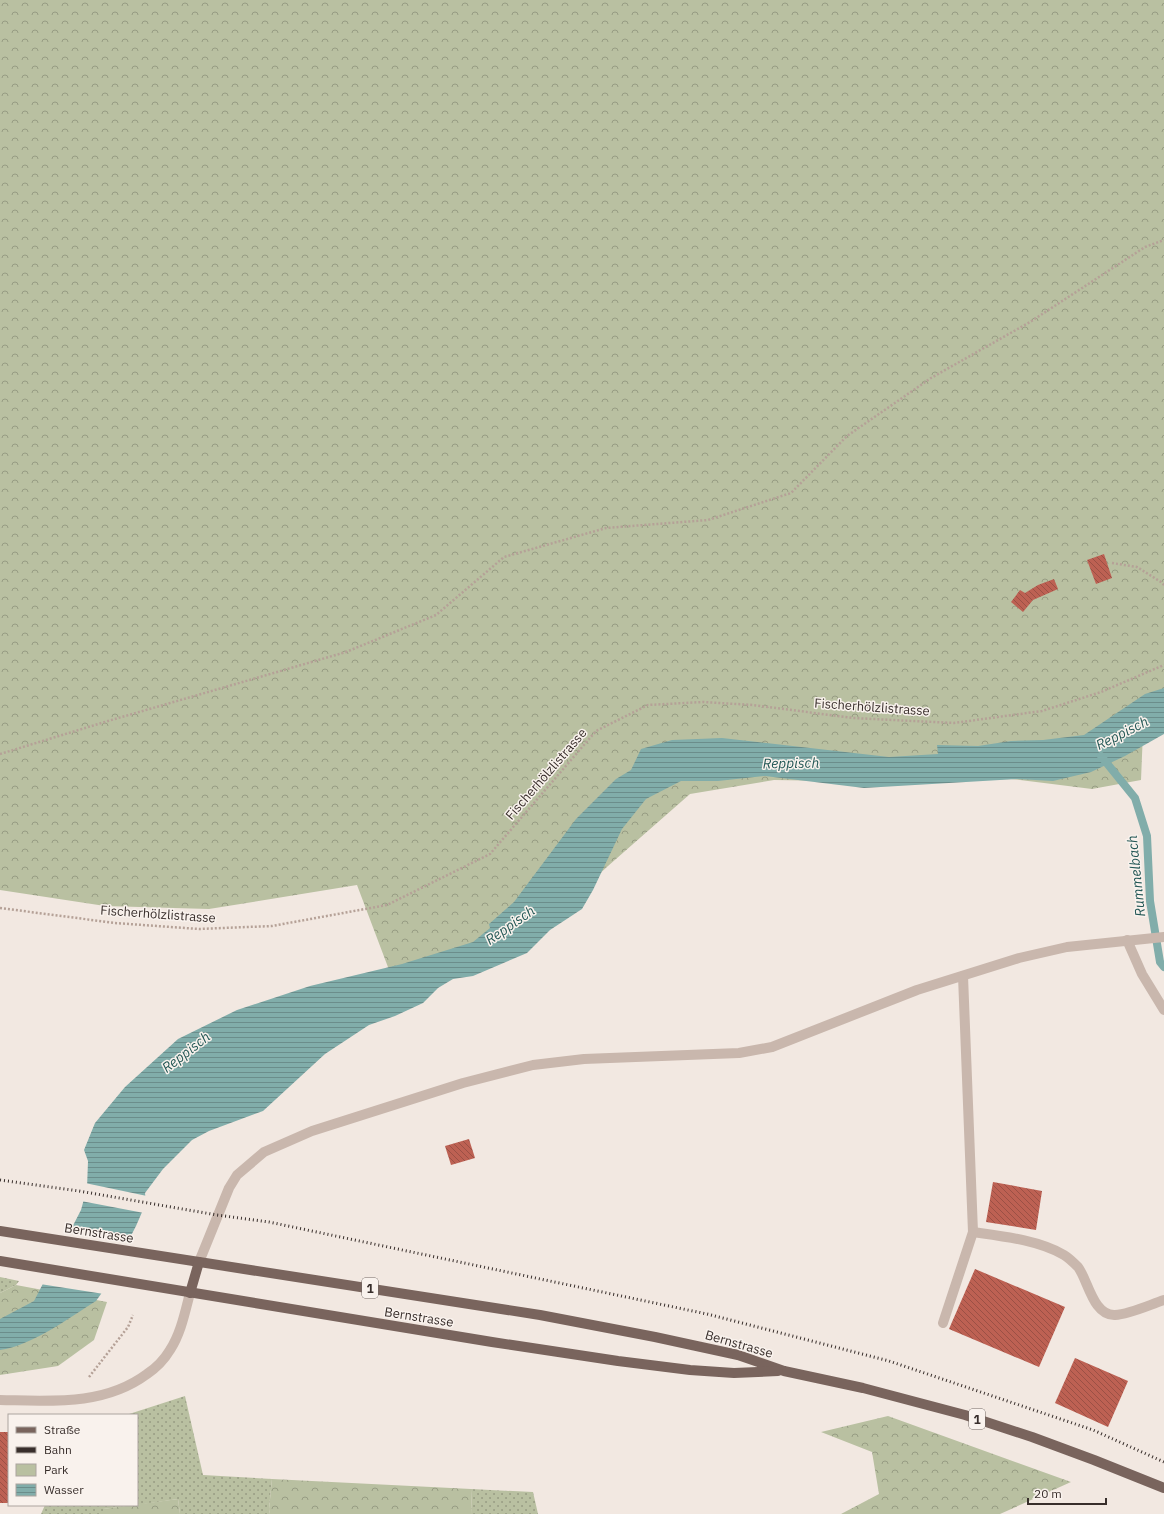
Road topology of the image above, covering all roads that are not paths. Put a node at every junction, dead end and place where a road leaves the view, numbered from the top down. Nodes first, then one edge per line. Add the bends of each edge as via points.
1 (1164, 937) edge
2 (1127, 940) junction
3 (963, 976) junction
4 (1164, 1010) edge
5 (0, 1231) edge
6 (973, 1232) junction
7 (0, 1261) edge
8 (199, 1262) junction
9 (190, 1293) junction
10 (1164, 1300) edge
11 (943, 1323) dead end
12 (784, 1371) junction
13 (0, 1400) edge
14 (1164, 1488) edge

1 - 2 street
2 - 3 street via 1044,952
2 - 4 street via 1142,974
3 - 6 street
3 - 8 street via 917,990 772,1047 739,1053 584,1059 533,1065 463,1083 312,1131 264,1152 238,1175 229,1188
5 - 8 main road, Bernstrasse / 1
6 - 10 street via 1036,1244 1064,1255 1078,1267 1089,1292 1098,1306 1108,1314 1122,1314
6 - 11 street
7 - 9 main road, Bernstrasse / 1
8 - 9 main road
8 - 12 main road, Bernstrasse / 1 via 540,1315 738,1355
9 - 12 main road, Bernstrasse / 1 via 618,1361 734,1373
9 - 13 street via 181,1327 170,1351 153,1370 137,1381 112,1392 81,1400
12 - 14 main road, 1 via 863,1388 965,1415 1032,1436

